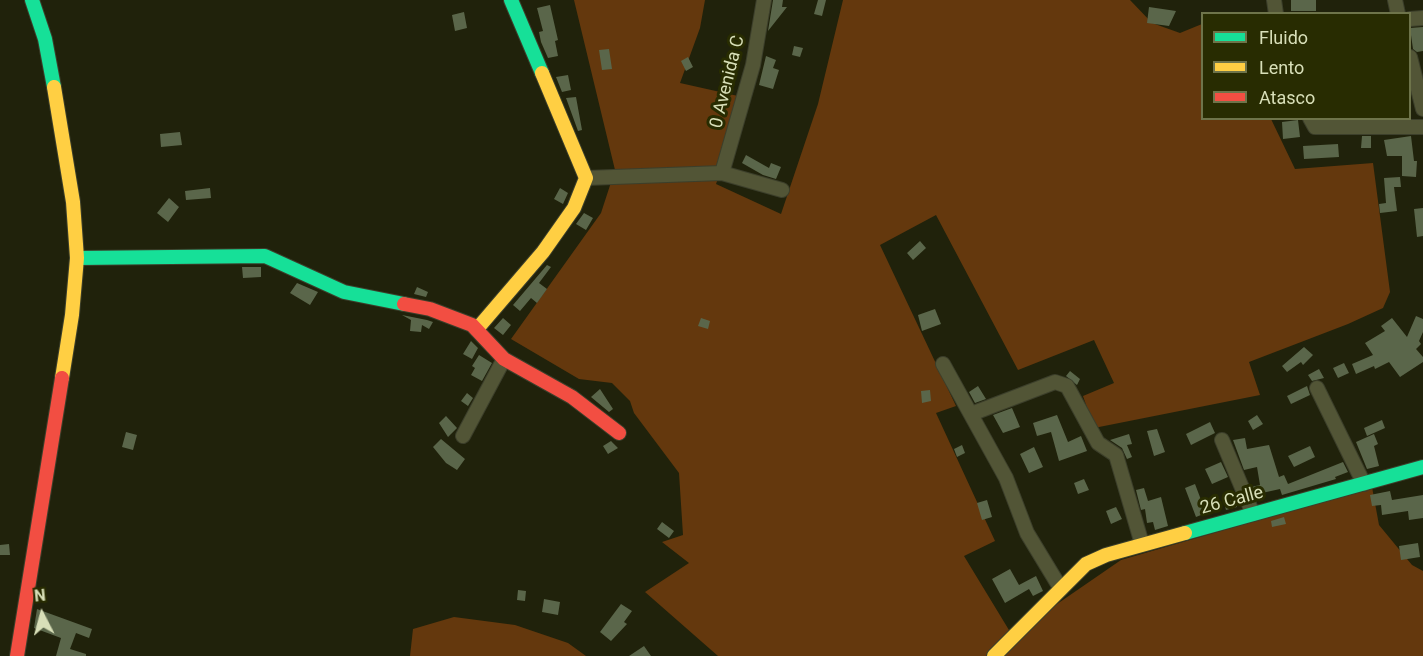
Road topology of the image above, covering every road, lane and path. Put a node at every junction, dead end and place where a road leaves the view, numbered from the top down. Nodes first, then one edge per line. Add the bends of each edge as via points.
1 (32, 0) edge
2 (511, 0) edge
3 (764, 0) edge
4 (1411, 61) edge
5 (1423, 109) edge
6 (1312, 123) edge
7 (1423, 127) edge
8 (722, 172) junction
9 (586, 178) junction
10 (782, 190) dead end
11 (77, 258) junction
12 (477, 329) junction
13 (504, 359) junction
14 (943, 364) dead end
15 (1317, 388) dead end
16 (971, 414) junction
17 (619, 433) dead end
18 (463, 436) dead end
19 (1222, 440) dead end
20 (1423, 467) edge
21 (1364, 484) junction
22 (1253, 514) junction
23 (1142, 544) junction
24 (1061, 589) junction
25 (17, 656) edge
26 (994, 656) edge

1 - 11 street via 45,39 58,106
2 - 9 street
3 - 8 street, 0 Avenida C via 753,65
4 - 5 street
6 - 7 street
8 - 9 street
8 - 10 street
9 - 12 street via 574,208 543,252
11 - 12 street via 265,256 344,292 430,309
11 - 25 street via 72,315
12 - 13 street
13 - 17 street via 572,397
13 - 18 street
14 - 16 street
15 - 21 street
16 - 23 street via 1055,382 1067,386 1098,443 1116,455
16 - 24 street via 1006,478 1027,533
19 - 22 street
20 - 21 street, 26 Calle
21 - 22 street, 26 Calle
22 - 23 street, 26 Calle
23 - 24 street, 26 Calle via 1086,564
24 - 26 street, 26 Calle

